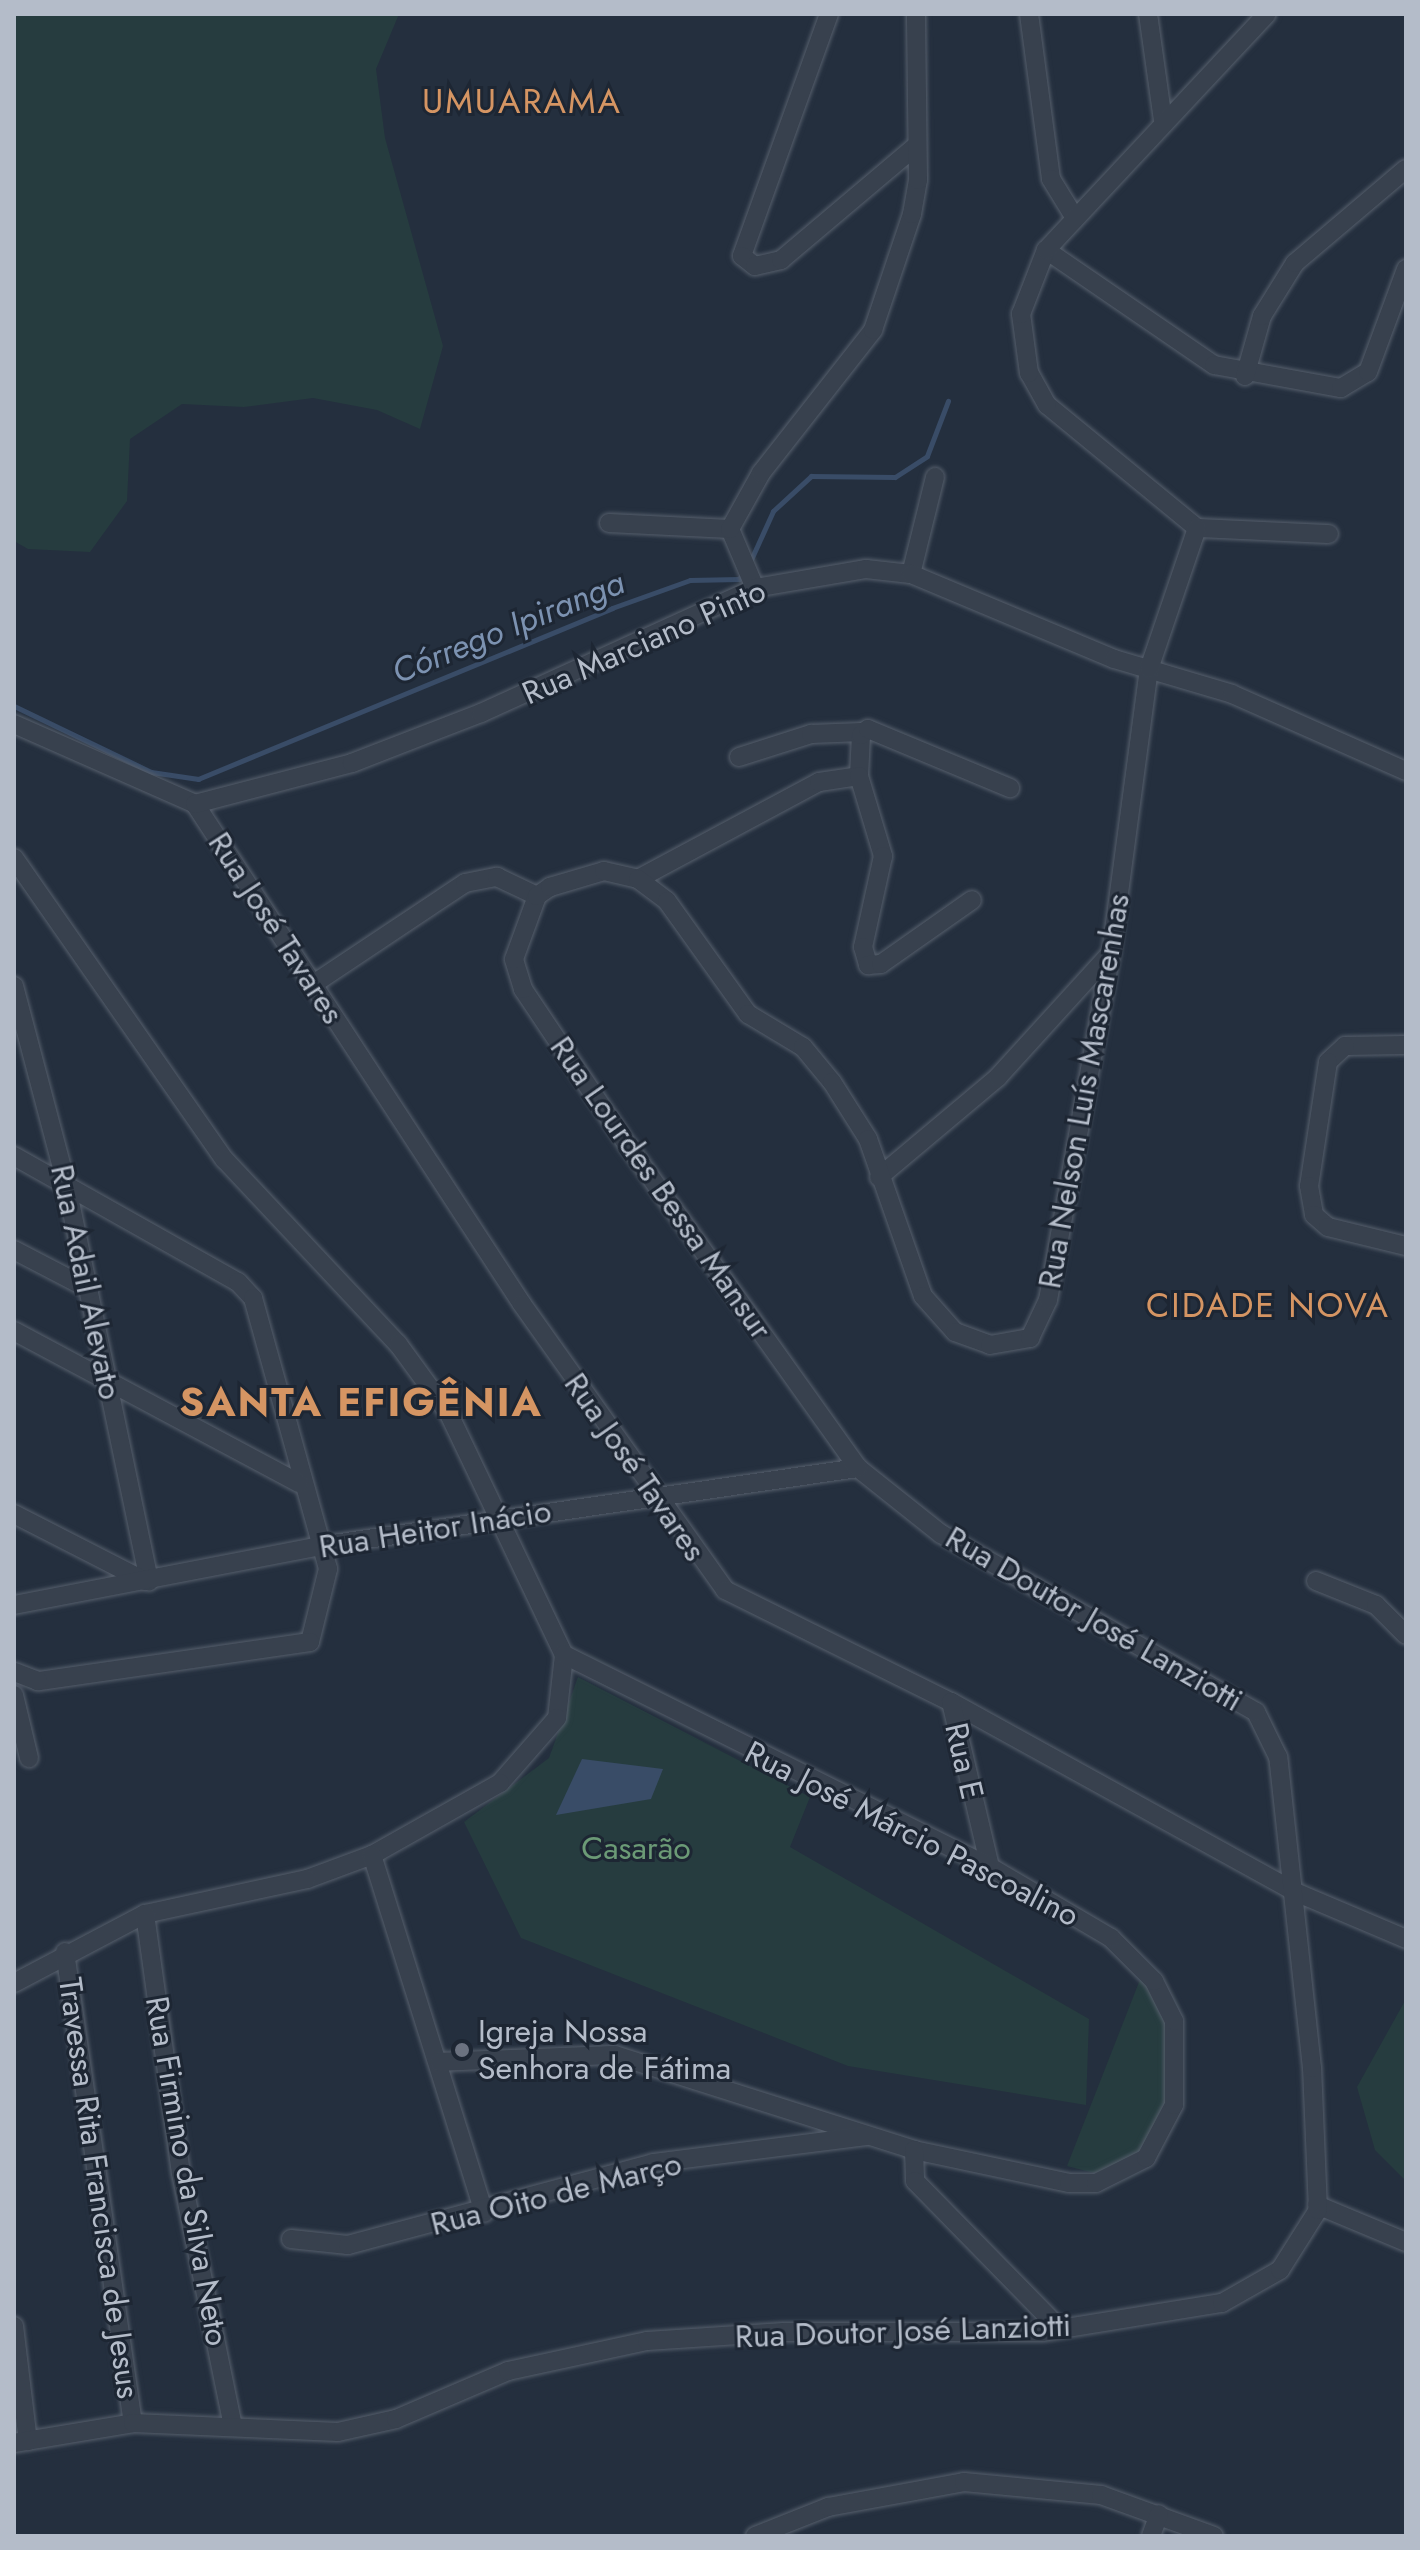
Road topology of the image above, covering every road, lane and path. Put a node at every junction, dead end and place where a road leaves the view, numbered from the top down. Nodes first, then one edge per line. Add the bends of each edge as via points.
1 (829, 14) edge
2 (916, 14) edge
3 (1029, 14) edge
4 (1148, 14) edge
5 (1267, 14) edge
6 (1163, 121) junction
7 (917, 145) junction
8 (1406, 169) edge
9 (1075, 218) junction
10 (1046, 250) junction
11 (1406, 269) edge
12 (1245, 376) junction
13 (935, 477) dead end
14 (609, 523) dead end
15 (1197, 528) junction
16 (730, 529) junction
17 (1329, 534) dead end
18 (911, 574) junction
19 (754, 584) junction
20 (1149, 669) junction
21 (14, 724) edge
22 (862, 732) junction
23 (739, 757) dead end
24 (1406, 771) edge
25 (859, 776) junction
26 (1010, 788) dead end
27 (195, 804) junction
28 (14, 858) edge
29 (638, 879) junction
30 (537, 896) junction
31 (972, 900) dead end
32 (1111, 953) junction
33 (312, 985) junction
34 (14, 986) edge
35 (1406, 1045) edge
36 (14, 1156) edge
37 (879, 1177) junction
38 (66, 1183) junction
39 (1406, 1246) edge
40 (14, 1250) edge
41 (89, 1289) junction
42 (14, 1331) edge
43 (111, 1380) junction
44 (858, 1468) junction
45 (299, 1483) junction
46 (651, 1494) junction
47 (14, 1514) edge
48 (496, 1520) junction
49 (326, 1545) junction
50 (147, 1581) junction
51 (1316, 1581) dead end
52 (14, 1605) edge
53 (1406, 1635) edge
54 (564, 1655) junction
55 (14, 1672) edge
56 (14, 1695) edge
57 (951, 1702) junction
58 (29, 1758) dead end
59 (372, 1855) junction
60 (990, 1867) junction
61 (1293, 1891) junction
62 (145, 1914) junction
63 (1406, 1939) edge
64 (65, 1952) junction
65 (14, 1983) edge
66 (439, 2062) junction
67 (870, 2135) junction
68 (914, 2150) junction
69 (1317, 2205) junction
70 (484, 2213) junction
71 (291, 2239) dead end
72 (1406, 2242) edge
73 (14, 2326) edge
74 (1060, 2329) junction
75 (133, 2423) junction
76 (233, 2427) junction
77 (21, 2442) edge
78 (1159, 2514) junction
79 (755, 2536) edge
80 (1151, 2536) edge
81 (1214, 2536) edge

1 - 7 street via 742,256 755,266 781,260
2 - 7 street
3 - 9 street via 1051,179
4 - 6 street
5 - 6 street
6 - 9 street
7 - 16 street via 912,214 873,330 761,473
8 - 12 street via 1295,263 1262,316
9 - 10 street
10 - 12 street via 1182,348
10 - 15 street via 1021,314 1038,391 1077,434
11 - 12 street via 1360,382 1341,388
13 - 18 street
14 - 16 street
15 - 17 street
15 - 20 street, Rua Nelson Luís Mascarenhas
16 - 19 street
18 - 19 street, Rua Marciano Pinto via 833,571
18 - 20 street, Rua Marciano Pinto
19 - 27 street, Rua Marciano Pinto via 467,719 352,763
20 - 24 street, Rua Marciano Pinto via 1232,694
20 - 32 street, Rua Nelson Luís Mascarenhas
21 - 27 street
22 - 23 street via 811,734
22 - 25 street
22 - 26 street via 883,731
25 - 29 street via 819,782
25 - 31 street via 883,856 863,947 868,965 881,964
27 - 33 street, Rua José Tavares
28 - 48 street via 225,1160 407,1356 449,1414
29 - 30 street, Rua Nelson Luís Mascarenhas via 604,871 577,876
29 - 37 street, Rua Nelson Luís Mascarenhas via 667,901 748,1014 803,1047 821,1067 868,1139
30 - 33 street via 497,877 465,883
30 - 44 street, Rua Lourdes Bessa Mansur via 517,938 523,989
32 - 37 street via 998,1077
32 - 37 street, Rua Nelson Luís Mascarenhas via 1048,1300 1030,1338 990,1345 955,1332 923,1296
33 - 46 street, Rua José Tavares
34 - 38 street, Rua Adail Alevato
35 - 39 street via 1345,1046 1328,1062 1309,1186 1314,1215 1328,1227
36 - 38 street
38 - 41 street, Rua Adail Alevato
38 - 45 street via 238,1282 253,1298
40 - 41 street
41 - 43 street, Rua Adail Alevato
42 - 43 street
43 - 45 street
43 - 50 street, Rua Adail Alevato via 119,1458
44 - 46 street, Rua Heitor Inácio
44 - 61 street, Rua Doutor José Lanziotti via 941,1534 1256,1712 1278,1757
45 - 49 street
46 - 48 street, Rua Heitor Inácio
46 - 57 street, Rua José Tavares via 725,1590
47 - 50 street
48 - 49 street, Rua Heitor Inácio
48 - 54 street
49 - 50 street, Rua Heitor Inácio
49 - 55 street via 328,1569 310,1642 38,1681
50 - 52 street, Rua Heitor Inácio
51 - 53 street via 1376,1605
54 - 59 street via 563,1695 544,1740 500,1783
54 - 60 street, Rua José Márcio Pascoalino
56 - 58 street
57 - 60 street, Rua E
57 - 61 street, Rua José Tavares
59 - 62 street via 307,1879
59 - 66 street
60 - 68 street, Rua José Márcio Pascoalino via 1111,1938 1154,1981 1174,2021 1174,2105 1146,2158 1096,2183
61 - 63 street, Rua José Tavares
61 - 69 street, Rua Doutor José Lanziotti
62 - 64 street
62 - 76 street, Rua Firmino da Silva Neto via 181,2173
64 - 65 street
64 - 75 street, Travessa Rita Francisca de Jesus
66 - 67 street, Rua José Márcio Pascoalino via 615,2055
66 - 70 street
67 - 68 street, Rua José Márcio Pascoalino
67 - 70 street, Rua Oito de Março via 653,2163
68 - 74 street via 915,2181
69 - 72 street
69 - 74 street, Rua Doutor José Lanziotti via 1280,2270 1255,2289 1222,2303
70 - 71 street, Rua Oito de Março via 348,2245
73 - 77 street
74 - 76 street, Rua Doutor José Lanziotti via 647,2341 508,2371 396,2419 352,2429
75 - 76 street, Rua Doutor José Lanziotti
75 - 77 street, Rua Doutor José Lanziotti
78 - 79 street via 1101,2495 964,2482 828,2507
78 - 80 street
78 - 81 street

